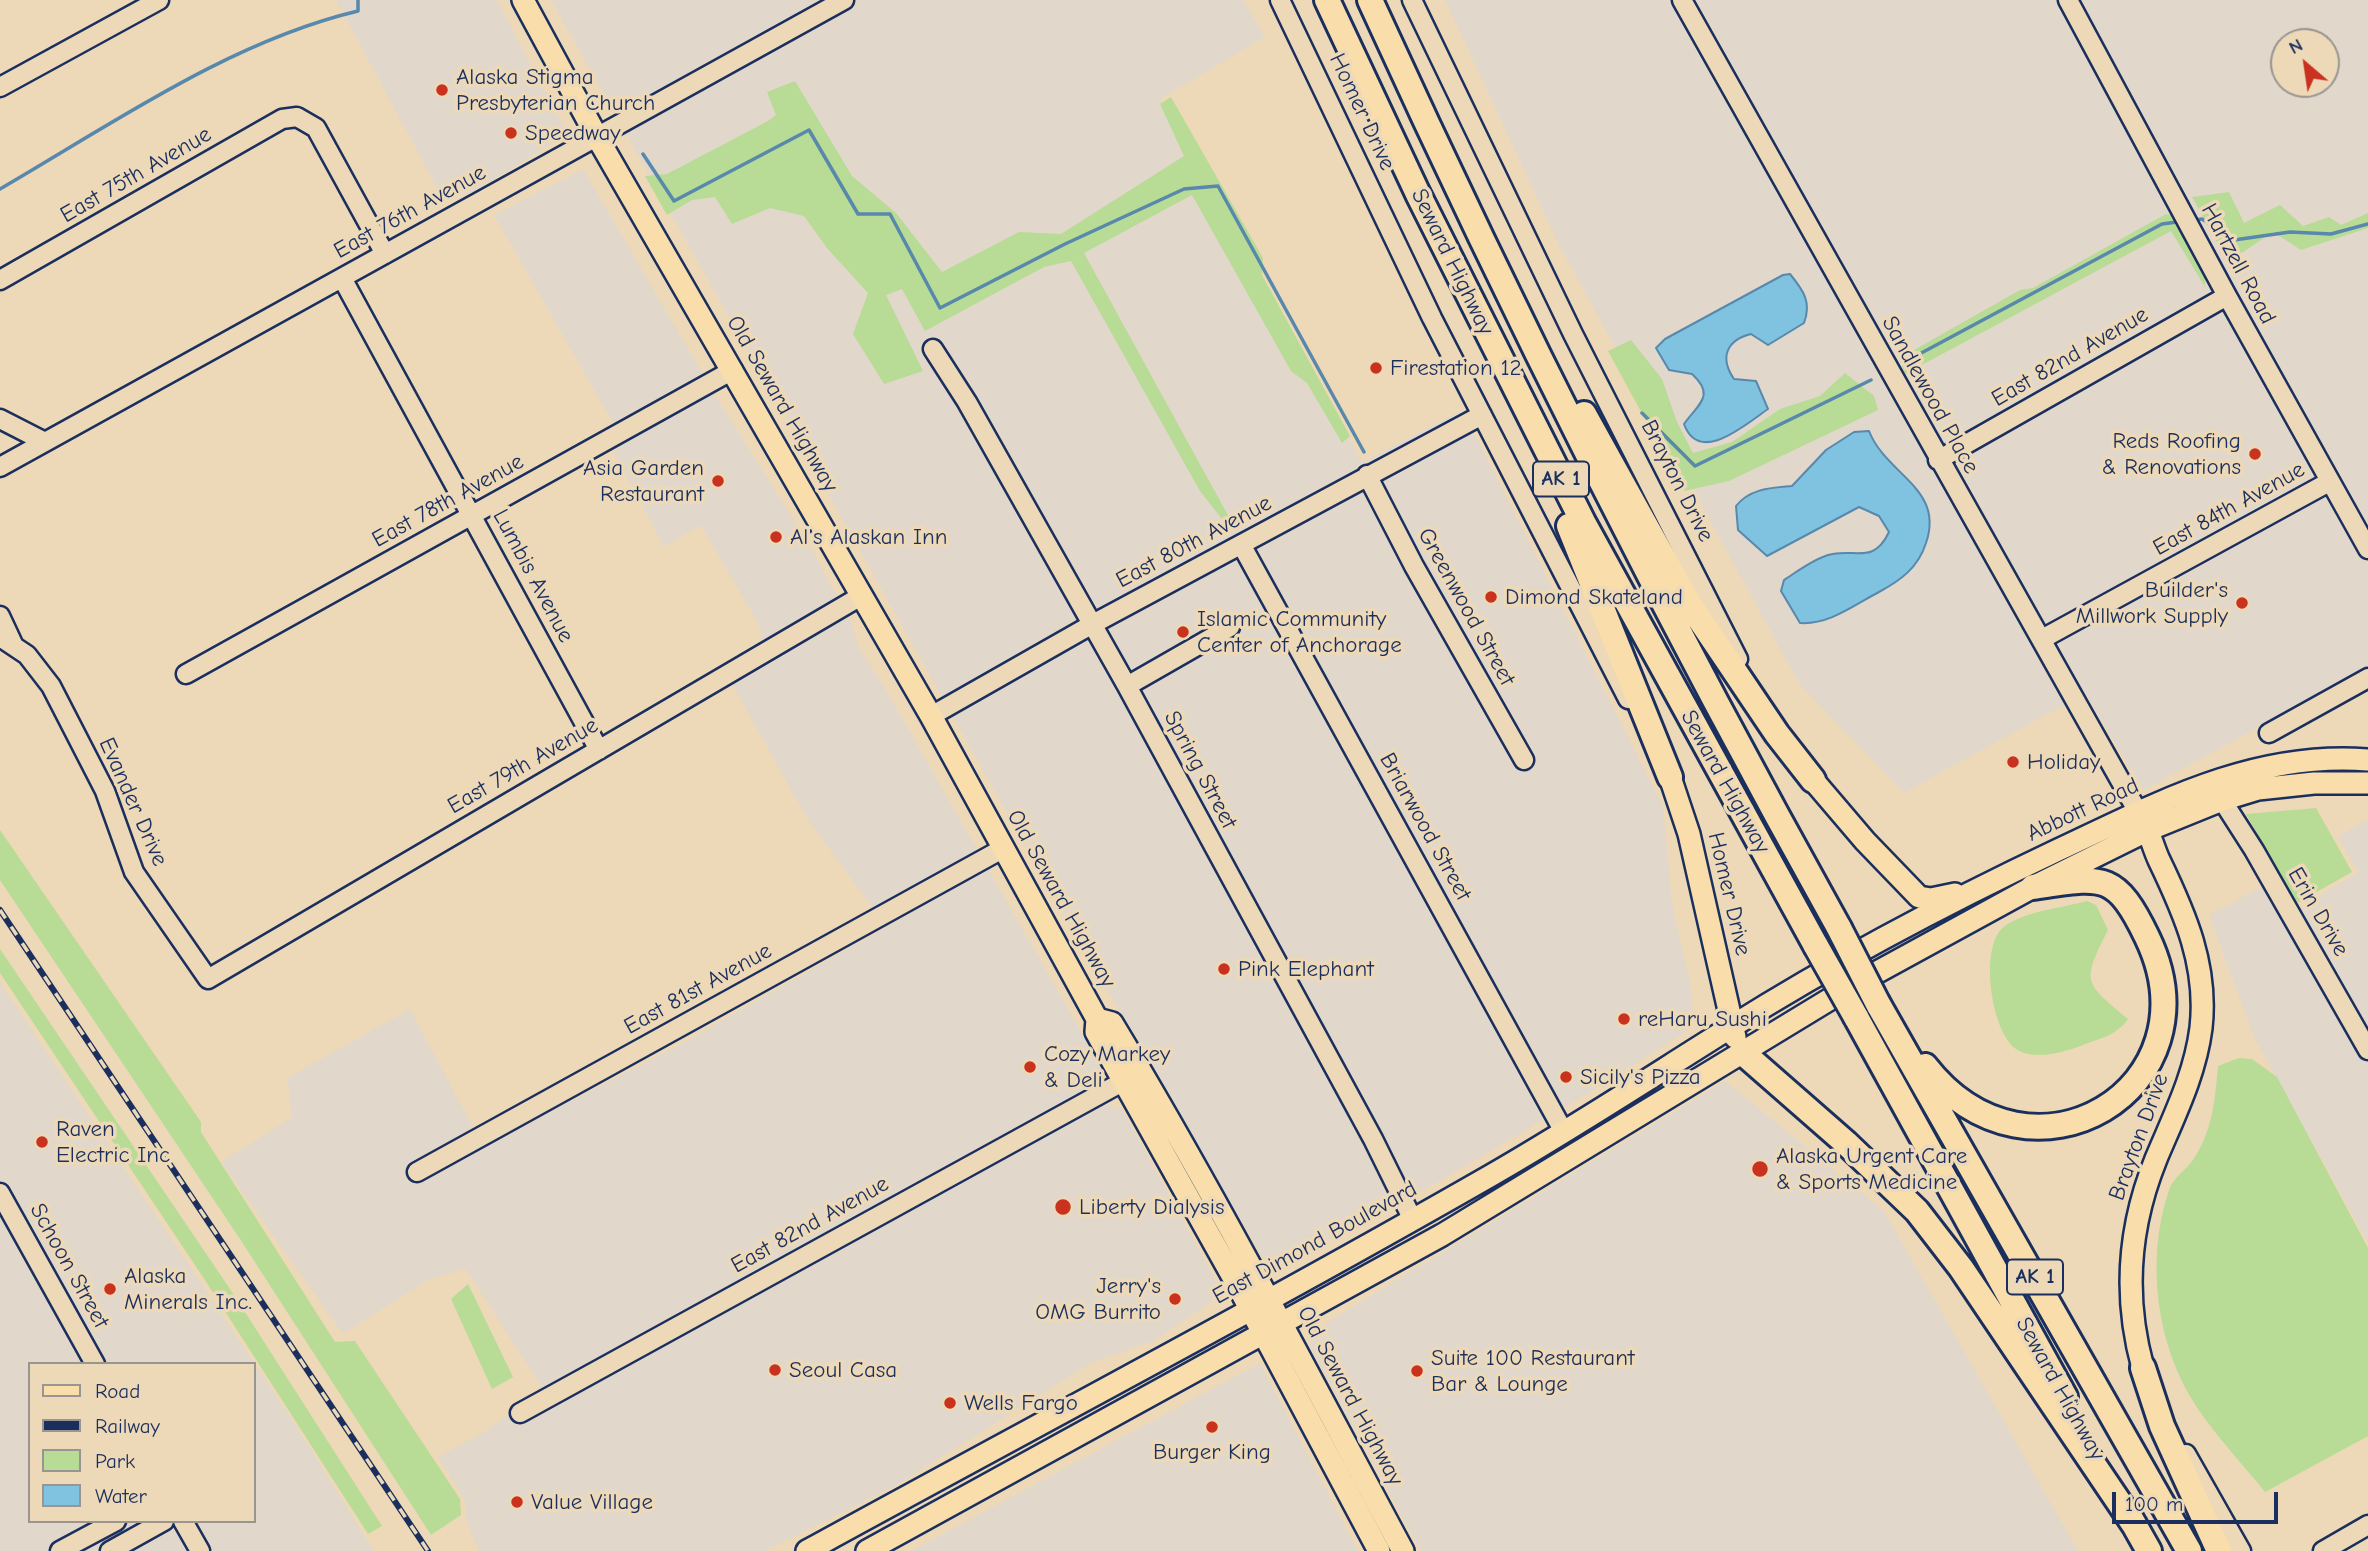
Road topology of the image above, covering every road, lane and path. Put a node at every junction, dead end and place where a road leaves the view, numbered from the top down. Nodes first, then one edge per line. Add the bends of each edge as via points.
1 (159, 0) edge
2 (523, 0) edge
3 (844, 0) edge
4 (1280, 0) edge
5 (1327, 0) edge
6 (1370, 0) edge
7 (1412, 0) edge
8 (1682, 0) edge
9 (2068, 0) edge
10 (0, 87) edge
11 (1421, 113) junction
12 (597, 137) junction
13 (385, 254) junction
14 (342, 278) junction
15 (0, 280) edge
16 (2227, 296) junction
17 (933, 349) dead end
18 (1499, 357) junction
19 (733, 370) junction
20 (1482, 415) junction
21 (0, 419) edge
22 (45, 442) junction
23 (1938, 460) junction
24 (0, 467) edge
25 (1367, 475) junction
26 (2329, 482) junction
27 (473, 515) junction
28 (1242, 546) junction
29 (2368, 549) edge
30 (862, 596) junction
31 (0, 616) edge
32 (1091, 625) junction
33 (1230, 627) dead end
34 (2042, 639) junction
35 (7, 642) edge
36 (186, 674) dead end
37 (2368, 678) edge
38 (1127, 686) junction
39 (931, 716) junction
40 (2269, 733) dead end
41 (599, 750) junction
42 (1524, 760) dead end
43 (2368, 760) edge
44 (1670, 777) junction
45 (1813, 780) junction
46 (2368, 783) edge
47 (2222, 800) junction
48 (2143, 821) junction
49 (1004, 848) junction
50 (2033, 887) junction
51 (1980, 888) junction
52 (1839, 965) joint
53 (208, 979) joint
54 (1882, 1002) junction
55 (1097, 1019) junction
56 (1732, 1026) junction
57 (2368, 1050) edge
58 (1742, 1052) junction
59 (1124, 1081) junction
60 (1564, 1132) junction
61 (417, 1172) dead end
62 (1203, 1182) junction
63 (0, 1193) edge
64 (1413, 1220) junction
65 (1456, 1226) junction
66 (1259, 1304) junction
67 (1273, 1329) junction
68 (94, 1362) edge
69 (2143, 1368) junction
70 (1136, 1371) junction
71 (520, 1413) dead end
72 (1007, 1442) junction
73 (1006, 1475) junction
74 (112, 1523) edge
75 (160, 1523) edge
76 (184, 1523) edge
77 (2368, 1525) edge
78 (2135, 1526) junction
79 (60, 1551) edge
80 (110, 1551) edge
81 (200, 1551) edge
82 (807, 1551) edge
83 (867, 1551) edge
84 (1379, 1551) edge
85 (1403, 1551) edge
86 (2149, 1551) edge
87 (2189, 1551) edge
88 (2219, 1551) edge
89 (2241, 1551) edge
90 (2323, 1551) edge

1 - 10 street
2 - 12 main road, Old Seward Highway
3 - 12 street, East 76th Avenue
4 - 20 street, Homer Drive
5 - 18 highway, Seward Highway / AK 1
6 - 11 highway, Seward Highway / AK 1
7 - 45 street, Brayton Drive via 1567,323 1726,635
8 - 23 street, Sandlewood Place
9 - 16 street, Hartzell Road
11 - 45 highway via 1662,560 1777,734
11 - 54 highway, Seward Highway / AK 1, bridge via 1700,678
12 - 13 street, East 76th Avenue
12 - 19 main road, Old Seward Highway
13 - 14 street, East 76th Avenue
13 - 15 street, East 75th Avenue via 316,128 297,117 282,120
14 - 22 street, East 76th Avenue
14 - 27 street, Lumbis Avenue
16 - 23 street, East 82nd Avenue
16 - 26 street, Hartzell Road
17 - 32 street, Spring Street
18 - 44 highway
18 - 78 highway, Seward Highway / AK 1, bridge via 1625,601
19 - 27 street, East 78th Avenue
19 - 30 main road, Old Seward Highway
20 - 25 street, East 80th Avenue
20 - 44 street, Homer Drive
21 - 22 street
22 - 24 street, East 76th Avenue
23 - 34 street, Sandlewood Place
25 - 28 street, East 80th Avenue
25 - 42 street, Greenwood Street
26 - 29 street, Hartzell Road
26 - 34 street, East 84th Avenue
27 - 36 street, East 78th Avenue
27 - 41 street, Lumbis Avenue
28 - 32 street, East 80th Avenue
28 - 60 street, Briarwood Street
30 - 39 main road, Old Seward Highway
30 - 41 street, East 79th Avenue
31 - 35 street, Evander Drive
32 - 38 street, Spring Street
32 - 39 street, East 80th Avenue
33 - 38 street
34 - 48 street, Sandlewood Place
35 - 53 street, Evander Drive via 27,655 51,686 104,792 134,872
37 - 40 street
38 - 64 street, Spring Street
39 - 49 main road, Old Seward Highway
41 - 53 street, East 79th Avenue
43 - 48 main road, Abbott Road via 2301,760 2241,772 2189,789
44 - 56 main road, Homer Drive via 1689,834
45 - 51 main road, Brayton Drive via 1919,897 1931,899
46 - 47 main road, Abbott Road via 2258,789
47 - 48 main road, Abbott Road
47 - 57 street, Erin Drive
48 - 50 main road, Abbott Road
48 - 51 main road, Abbott Road
48 - 69 main road, Brayton Drive via 2192,934 2202,1000 2193,1068 2149,1179 2133,1237 2129,1297
49 - 55 main road, Old Seward Highway
49 - 61 street, East 81st Avenue
50 - 54 highway via 2091,879 2108,883 2128,901 2156,956 2164,991 2160,1031 2142,1072 2111,1105 2058,1127 2024,1128 1996,1121 1966,1104 1933,1075
50 - 58 main road, Abbott Road
51 - 52 main road, Abbott Road
52 - 56 main road, East Dimond Boulevard
54 - 87 highway, Seward Highway / AK 1
55 - 59 main road, Old Seward Highway via 1096,1032
55 - 62 main road, Old Seward Highway via 1112,1023
56 - 58 main road, Homer Drive
56 - 60 main road, East Dimond Boulevard
58 - 65 main road
58 - 78 highway via 1853,1149 1924,1219
59 - 62 main road via 1140,1092 1174,1148
59 - 66 main road, Old Seward Highway
59 - 71 street, East 82nd Avenue
60 - 64 main road, East Dimond Boulevard
60 - 65 main road via 1556,1152
62 - 66 main road, Old Seward Highway
63 - 68 street, Schoon Street
64 - 66 main road, East Dimond Boulevard
65 - 67 main road
66 - 67 main road, Old Seward Highway
66 - 70 main road, East Dimond Boulevard
67 - 73 main road
67 - 84 main road, Old Seward Highway
67 - 85 main road, Old Seward Highway
69 - 88 highway via 2162,1426
69 - 89 street, Brayton Drive
70 - 72 main road, East Dimond Boulevard
70 - 73 main road via 1040,1439
72 - 82 main road, East Dimond Boulevard
72 - 83 main road via 998,1463 919,1507
73 - 83 main road
74 - 79 street
75 - 80 street
76 - 81 street
77 - 90 street
78 - 86 highway, Seward Highway / AK 1

